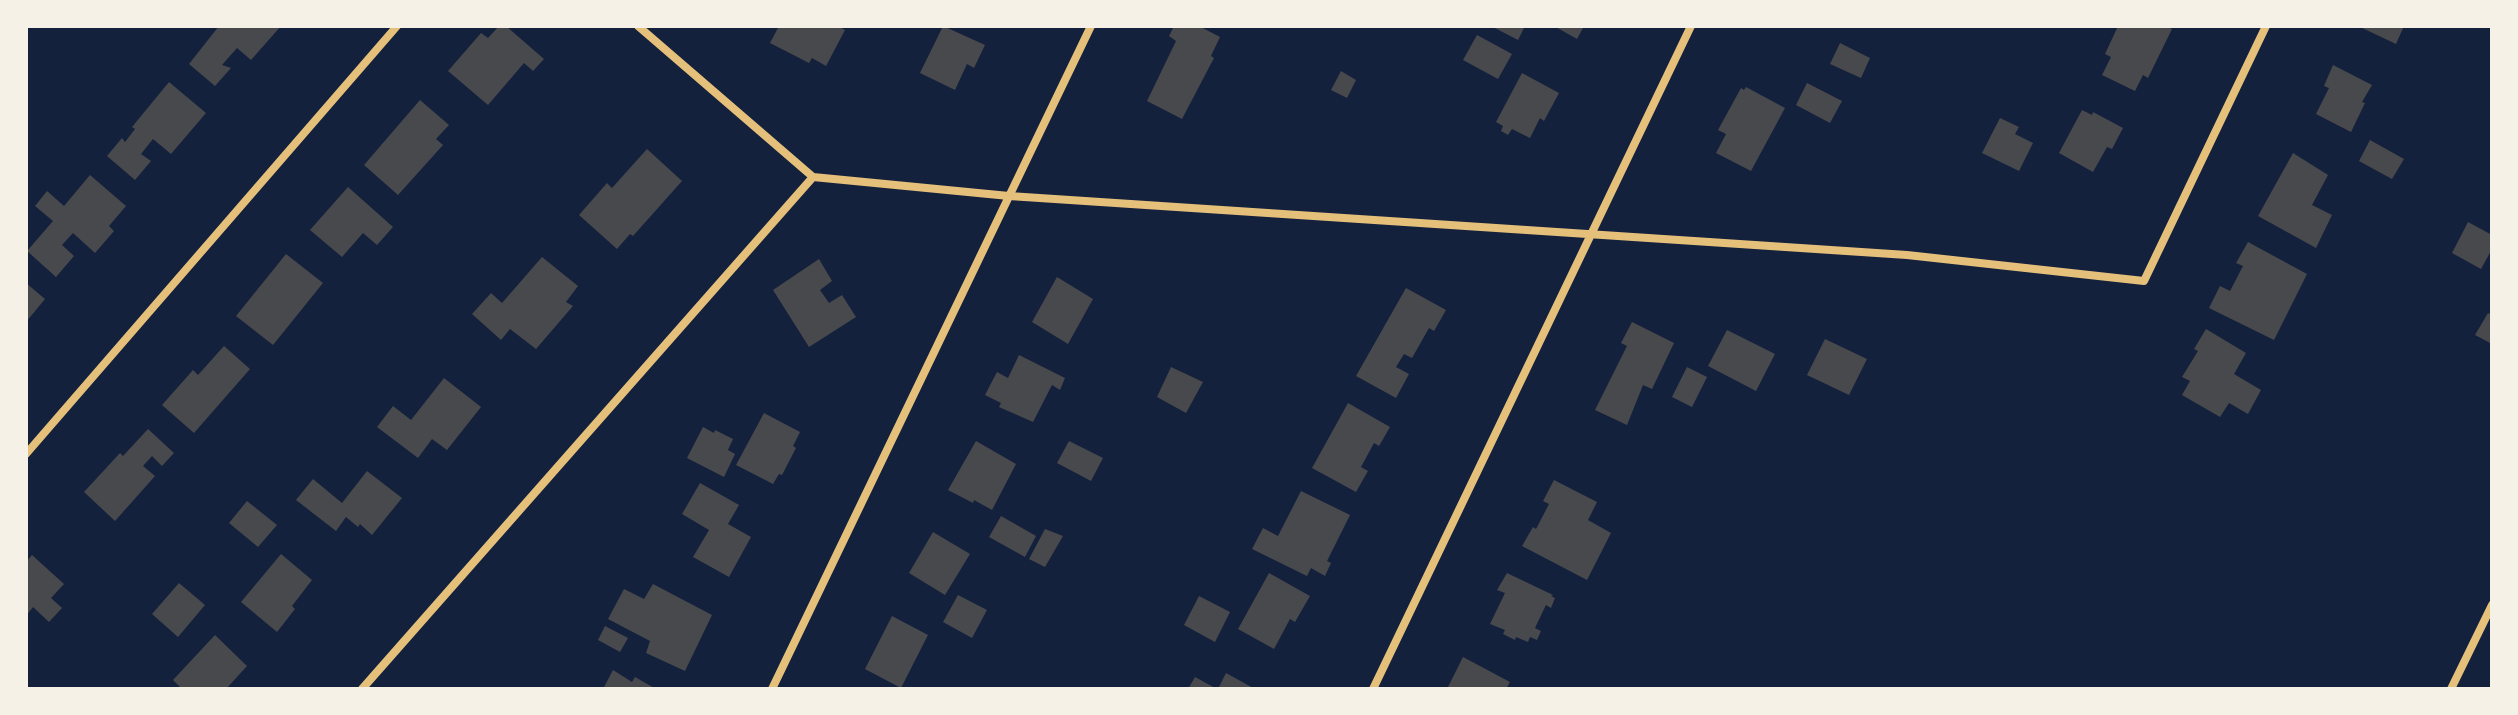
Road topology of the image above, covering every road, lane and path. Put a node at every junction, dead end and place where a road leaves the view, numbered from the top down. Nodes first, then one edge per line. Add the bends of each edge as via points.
1 (397, 26) edge
2 (638, 26) edge
3 (1091, 26) edge
4 (1691, 26) edge
5 (2266, 26) edge
6 (813, 177) junction
7 (1009, 196) junction
8 (1590, 236) junction
9 (26, 454) edge
10 (2492, 605) edge
11 (362, 689) edge
12 (772, 689) edge
13 (1373, 689) edge
14 (2451, 689) edge

1 - 9 street
2 - 6 street
3 - 7 street
4 - 8 street
5 - 8 street via 2144,281 1907,255
6 - 7 street
6 - 11 street
7 - 8 street
7 - 12 street
8 - 13 street
10 - 14 street

